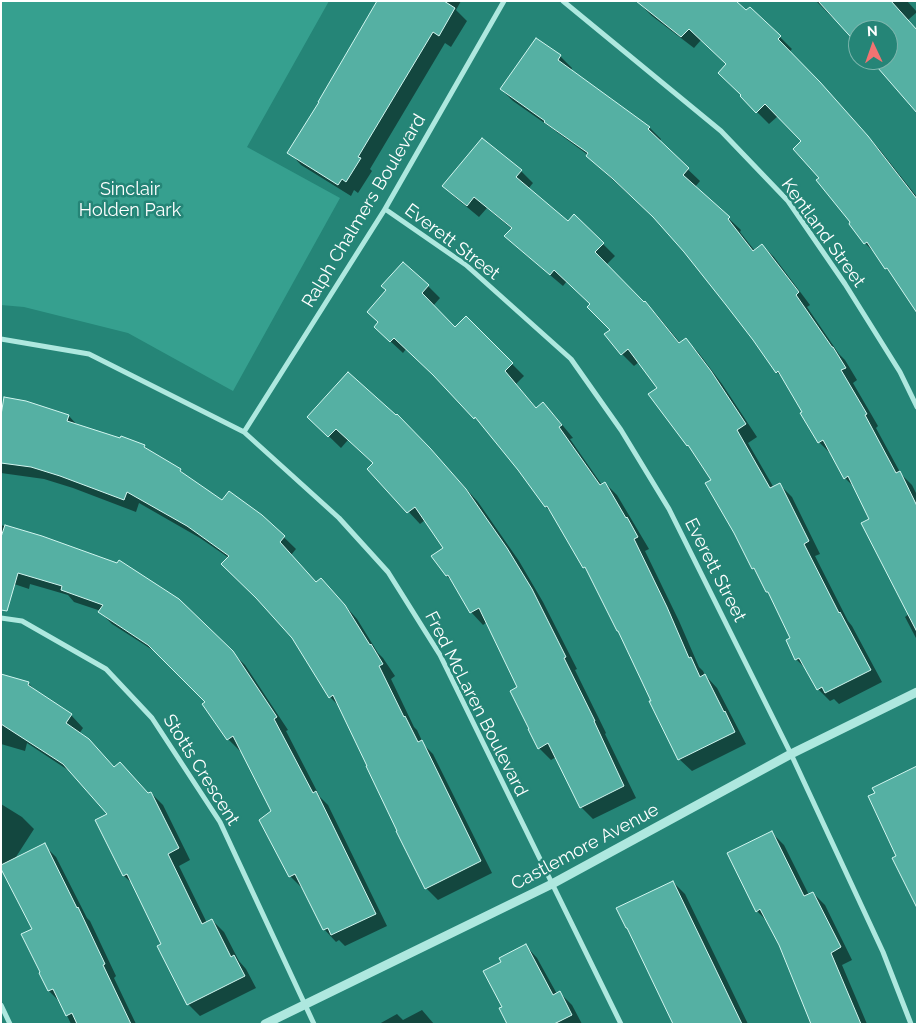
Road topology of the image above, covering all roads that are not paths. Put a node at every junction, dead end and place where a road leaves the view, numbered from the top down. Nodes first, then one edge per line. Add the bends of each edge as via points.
1 (504, 1) edge
2 (562, 1) edge
3 (385, 209) junction
4 (1, 338) edge
5 (917, 408) edge
6 (244, 432) junction
7 (1, 618) edge
8 (917, 692) edge
9 (792, 754) junction
10 (552, 884) junction
11 (305, 1004) junction
12 (1, 1005) edge
13 (10, 1024) edge
14 (265, 1024) edge
15 (314, 1024) edge
16 (621, 1024) edge
17 (911, 1024) edge

1 - 3 street, Ralph Chalmers Boulevard
2 - 5 street, Kentland Street via 721,131 788,201 900,372
3 - 6 street, Ralph Chalmers Boulevard
3 - 9 street, Everett Street via 466,265 571,359 621,430 669,510
4 - 6 street, Fred McLaren Boulevard via 90,354
6 - 10 street, Fred McLaren Boulevard via 339,518 388,572 440,655
7 - 11 street, Stotts Crescent via 22,621 106,669 152,718 220,822
8 - 9 street, Castlemore Avenue
9 - 10 street, Castlemore Avenue
9 - 17 street, Everett Street via 883,952
10 - 11 street, Castlemore Avenue
10 - 16 street, Fred McLaren Boulevard
11 - 14 street, Castlemore Avenue
11 - 15 street, Stotts Crescent
12 - 13 street

